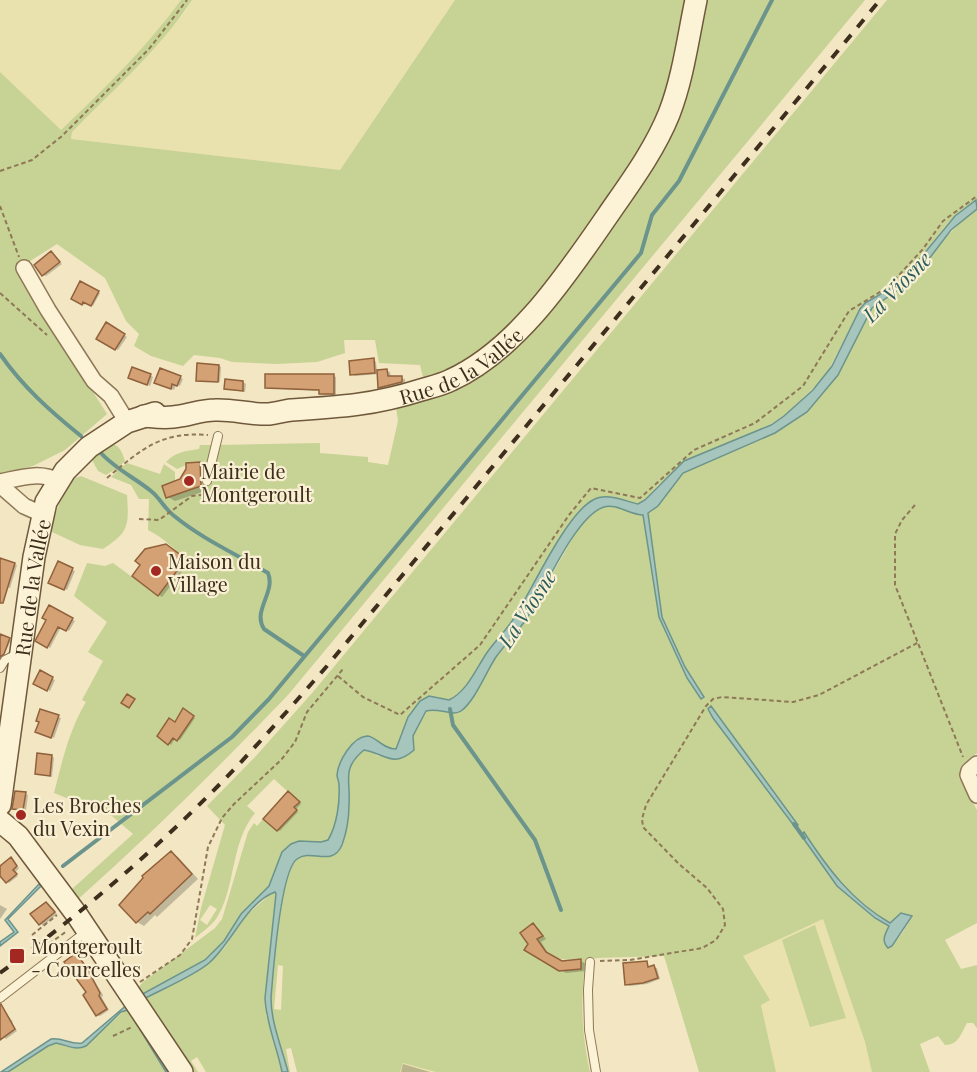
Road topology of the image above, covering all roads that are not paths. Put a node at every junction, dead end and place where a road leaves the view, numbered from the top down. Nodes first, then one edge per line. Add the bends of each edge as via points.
1 (696, 0) edge
2 (24, 268) road end
3 (135, 419) junction
4 (214, 436) road end
5 (58, 481) junction
6 (207, 481) road end
7 (0, 484) edge
8 (42, 514) junction
9 (21, 653) junction
10 (0, 668) edge
11 (973, 767) edge
12 (977, 795) edge
13 (0, 805) edge
14 (0, 821) edge
15 (88, 931) junction
16 (590, 962) road end
17 (0, 998) edge
18 (182, 1072) edge
19 (596, 1072) edge

1 - 3 main road, Rue de la Vallée via 679,83 659,134 591,239 531,316 498,350 448,382 394,398 270,414 221,410
2 - 3 street via 94,381
3 - 5 main road, Rue de la Vallée via 88,447
4 - 6 lane
5 - 7 street via 39,475
5 - 8 main road, Rue de la Vallée
7 - 8 street via 24,506
8 - 9 main road, Rue de la Vallée
9 - 10 lane via 6,660
9 - 13 main road, Rue de la Vallée
11 - 12 street via 969,780
14 - 15 main road via 18,836
15 - 17 lane
15 - 18 main road via 128,991 138,1019
16 - 19 lane via 589,1030

